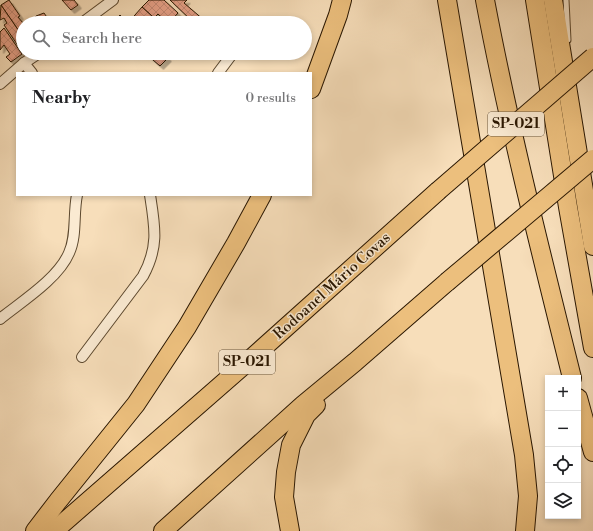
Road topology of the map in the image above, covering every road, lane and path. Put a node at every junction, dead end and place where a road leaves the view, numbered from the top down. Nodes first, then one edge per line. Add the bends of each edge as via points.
1 (113, 0) edge
2 (342, 0) edge
3 (446, 0) edge
4 (485, 0) edge
5 (553, 0) edge
6 (566, 0) edge
7 (533, 7) edge
8 (91, 16) edge
9 (568, 45) dead end
10 (568, 52) dead end
11 (593, 57) edge
12 (28, 60) edge
13 (228, 60) edge
14 (24, 63) junction
15 (31, 72) edge
16 (219, 72) edge
17 (2, 78) edge
18 (312, 86) edge
19 (567, 89) junction
20 (593, 159) edge
21 (77, 196) edge
22 (150, 196) edge
23 (261, 196) edge
24 (593, 246) edge
25 (0, 319) edge
26 (593, 348) edge
27 (82, 357) dead end
28 (355, 362) junction
29 (571, 375) edge
30 (581, 409) edge
31 (593, 452) edge
32 (35, 531) edge
33 (54, 531) edge
34 (163, 531) edge
35 (290, 531) edge
36 (525, 531) edge

1 - 8 street
2 - 18 highway
3 - 36 highway via 524,455 528,496
4 - 29 highway via 535,231
5 - 19 highway
6 - 9 lane
7 - 26 highway via 541,39
10 - 19 lane
11 - 33 highway, Rodoanel Mário Covas / SP-021, bridge via 438,190 244,365
12 - 14 street
13 - 16 street
14 - 15 street
14 - 17 street
19 - 24 highway
20 - 28 highway, bridge
21 - 25 street via 74,232 69,253 58,271
22 - 27 street via 154,250 149,264
23 - 32 highway via 187,328 136,404
28 - 34 highway via 303,405
28 - 35 highway via 306,415 290,444 284,497
30 - 31 highway

